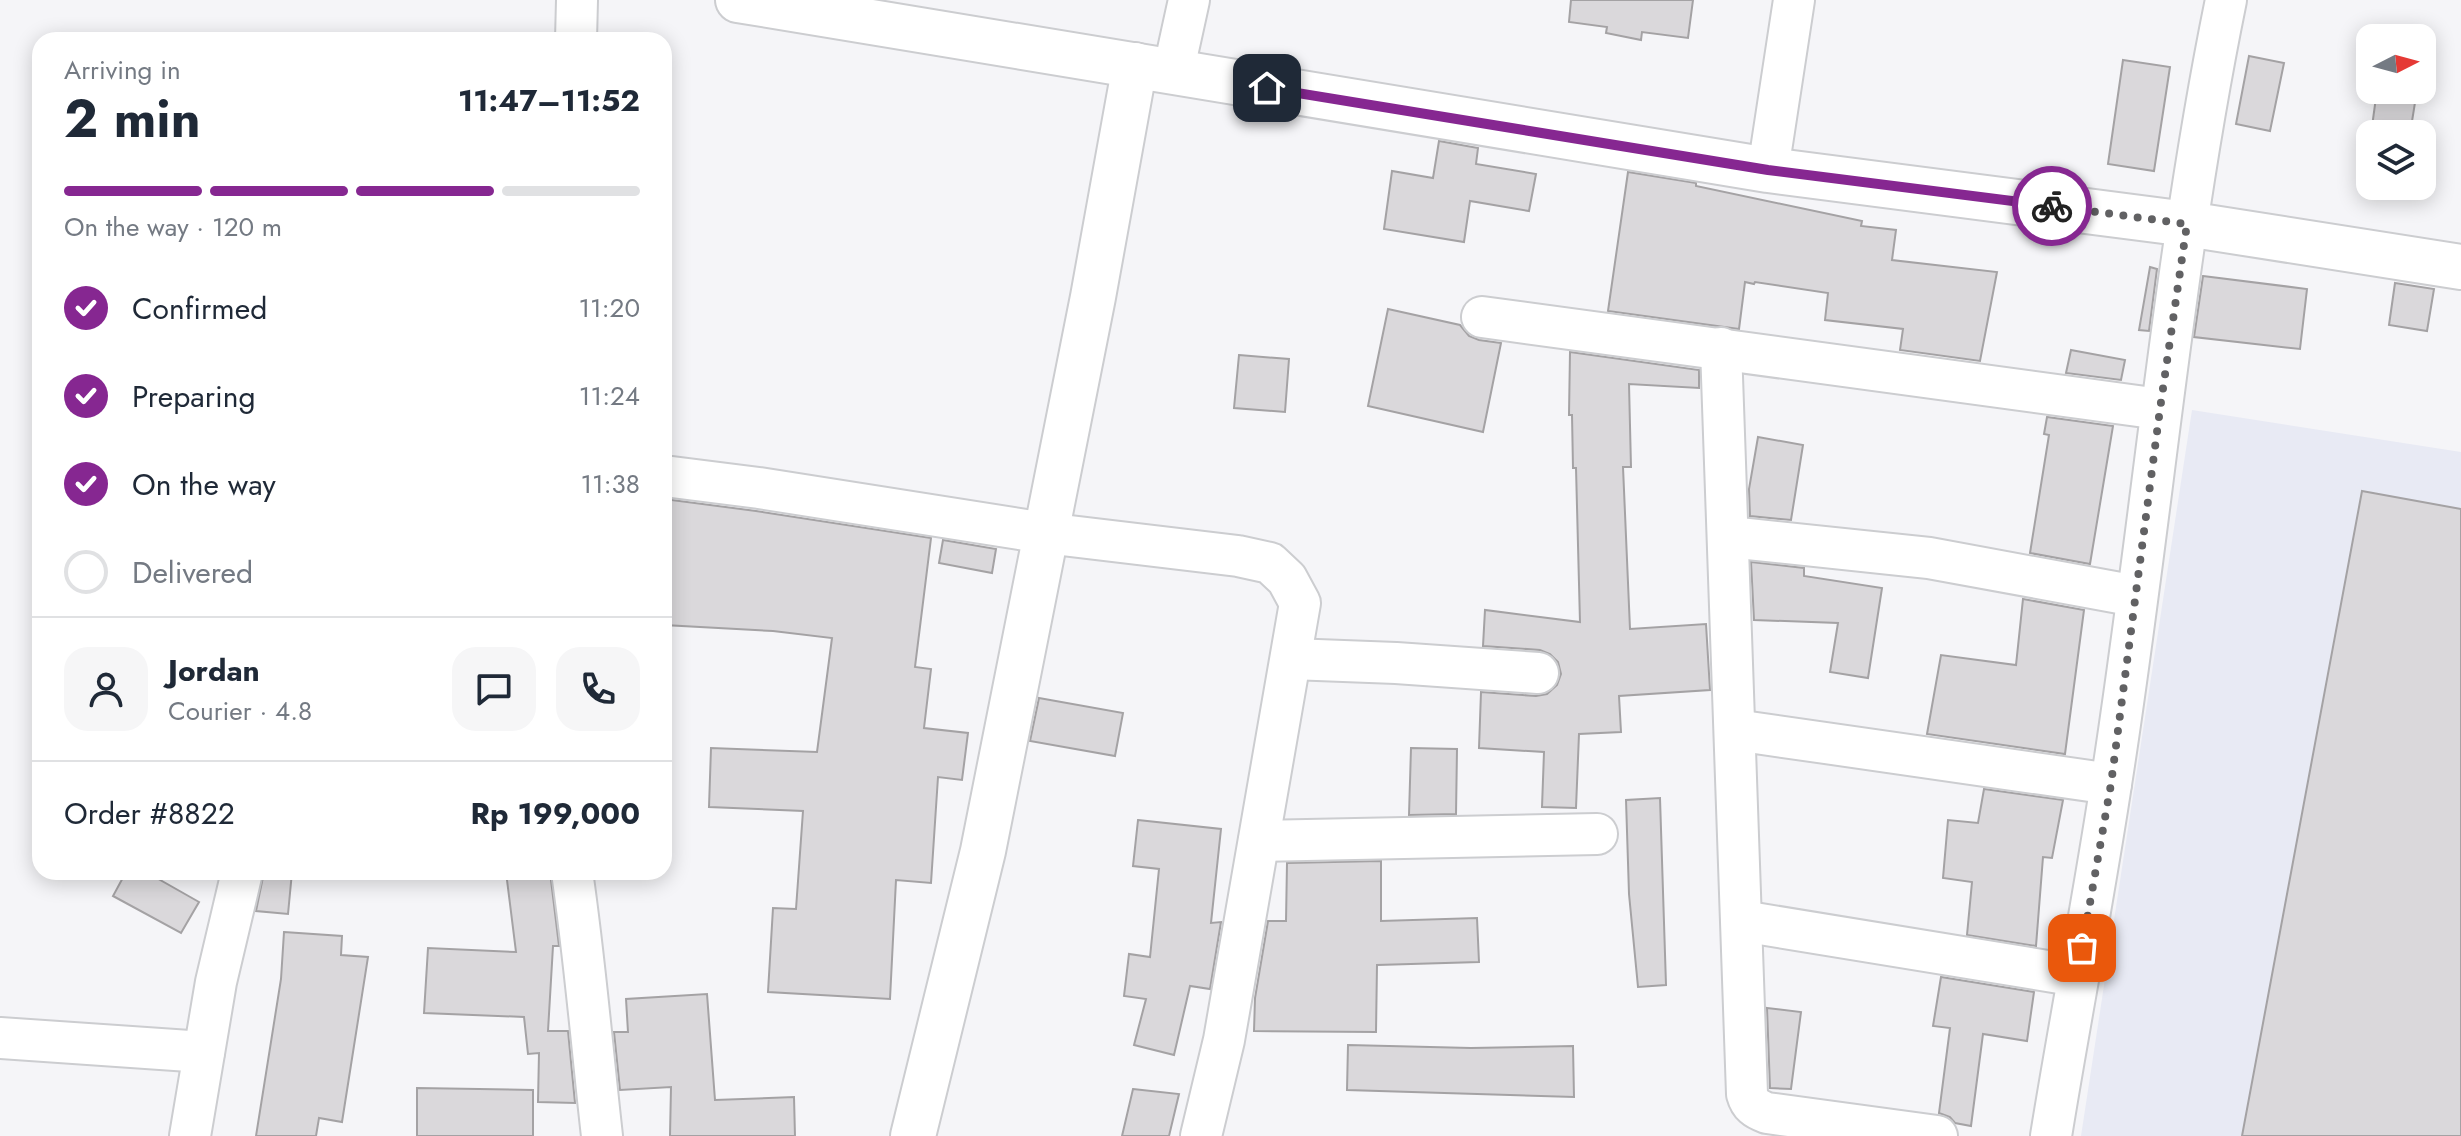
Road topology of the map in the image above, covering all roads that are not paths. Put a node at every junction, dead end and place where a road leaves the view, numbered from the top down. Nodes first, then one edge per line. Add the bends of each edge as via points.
1 (577, 0) edge
2 (738, 0) edge
3 (1189, 0) edge
4 (1794, 0) edge
5 (2226, 0) edge
6 (838, 9) edge
7 (576, 32) edge
8 (1154, 69) junction
9 (1768, 170) junction
10 (2187, 224) junction
11 (2461, 267) edge
12 (1482, 317) dead end
13 (1721, 348) junction
14 (2160, 409) junction
15 (672, 477) edge
16 (1045, 533) junction
17 (1729, 537) junction
18 (2136, 596) junction
19 (1291, 659) junction
20 (1538, 673) dead end
21 (1735, 730) junction
22 (2111, 784) junction
23 (1597, 834) dead end
24 (1259, 841) junction
25 (240, 880) edge
26 (573, 880) edge
27 (1742, 921) junction
28 (2078, 976) junction
29 (0, 1038) edge
30 (204, 1052) junction
31 (1841, 1130) edge
32 (190, 1136) edge
33 (602, 1136) edge
34 (913, 1136) edge
35 (1203, 1136) edge
36 (1937, 1136) edge
37 (2051, 1136) edge

1 - 7 street
2 - 6 street
3 - 8 street
4 - 9 street
5 - 10 street
6 - 8 street
8 - 9 street
8 - 16 street via 1093,297
9 - 10 street
10 - 11 street
10 - 14 street
12 - 13 street
13 - 14 street
13 - 17 street
14 - 18 street
15 - 16 street
16 - 19 street via 1270,563 1300,603
16 - 34 street via 983,851
17 - 18 street via 1929,558
17 - 21 street
18 - 22 street
19 - 20 street
19 - 24 street
21 - 22 street
21 - 27 street
22 - 28 street
23 - 24 street
24 - 35 street
25 - 30 street
26 - 33 street
27 - 28 street
27 - 31 street via 1749,1102 1767,1113
28 - 37 street
29 - 30 street
30 - 32 street
31 - 36 street

